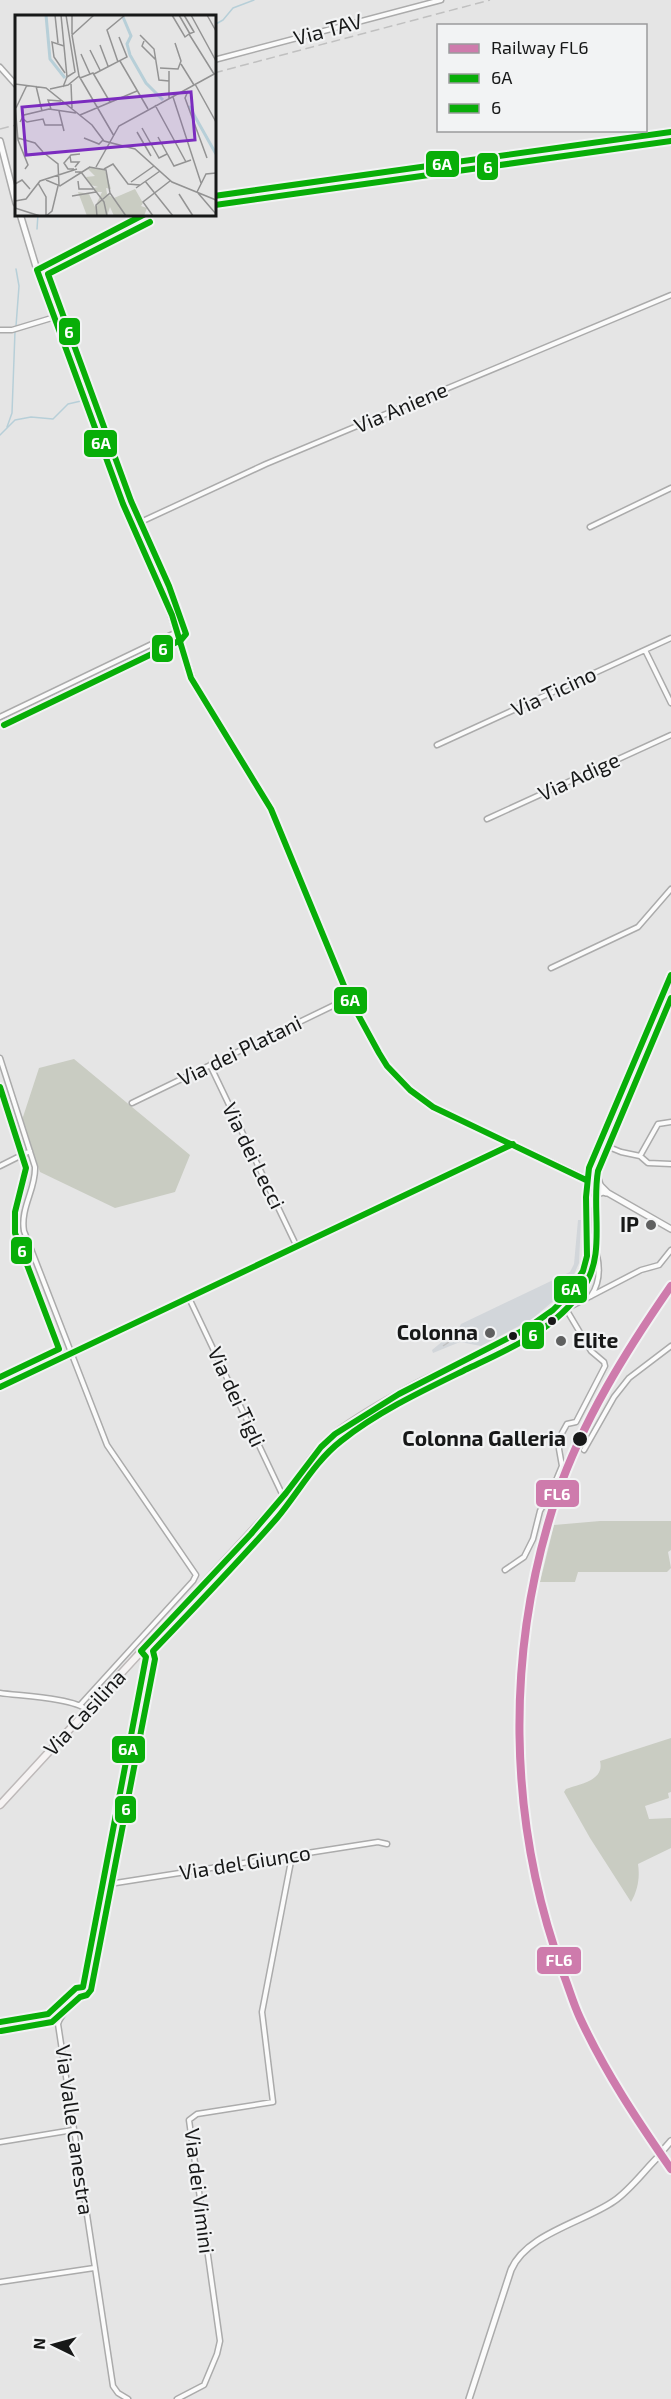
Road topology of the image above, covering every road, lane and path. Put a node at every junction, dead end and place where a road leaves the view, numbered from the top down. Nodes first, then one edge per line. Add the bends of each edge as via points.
1 (441, 0) edge
2 (216, 59) edge
3 (0, 67) edge
4 (15, 84) edge
5 (671, 132) edge
6 (0, 141) edge
7 (216, 196) edge
8 (15, 199) edge
9 (21, 216) edge
10 (142, 216) edge
11 (37, 270) junction
12 (671, 294) edge
13 (56, 316) junction
14 (0, 330) edge
15 (671, 488) edge
16 (132, 526) junction
17 (590, 527) dead end
18 (177, 632) junction
19 (671, 638) edge
20 (645, 650) junction
21 (671, 703) edge
22 (0, 717) edge
23 (671, 735) edge
24 (437, 745) dead end
25 (487, 819) dead end
26 (671, 889) edge
27 (551, 968) dead end
28 (671, 976) edge
29 (349, 998) junction
30 (0, 1058) edge
31 (210, 1065) junction
32 (132, 1103) dead end
33 (671, 1122) edge
34 (513, 1144) junction
35 (598, 1144) junction
36 (30, 1151) junction
37 (640, 1156) junction
38 (671, 1164) edge
39 (0, 1166) edge
40 (586, 1180) junction
41 (601, 1186) junction
42 (608, 1193) junction
43 (587, 1221) junction
44 (671, 1229) edge
45 (588, 1232) junction
46 (297, 1247) junction
47 (671, 1250) edge
48 (590, 1296) junction
49 (189, 1298) junction
50 (566, 1309) junction
51 (547, 1316) junction
52 (671, 1346) edge
53 (70, 1354) junction
54 (0, 1387) edge
55 (584, 1450) dead end
56 (283, 1496) junction
57 (506, 1570) dead end
58 (141, 1651) junction
59 (0, 1693) edge
60 (80, 1705) junction
61 (88, 1710) junction
62 (0, 1805) edge
63 (387, 1844) dead end
64 (292, 1856) junction
65 (103, 1885) junction
66 (83, 1987) junction
67 (0, 2022) edge
68 (74, 2130) junction
69 (671, 2141) edge
70 (0, 2142) edge
71 (664, 2149) dead end
72 (657, 2158) dead end
73 (94, 2268) junction
74 (0, 2282) edge
75 (128, 2399) edge
76 (177, 2399) edge
77 (469, 2399) edge

1 - 2 street, Via TAV
3 - 4 street
5 - 7 street
6 - 8 street
9 - 11 street
10 - 11 street
11 - 13 street
12 - 16 street, Via Aniene via 266,464
13 - 14 street
13 - 16 street
15 - 17 street
16 - 18 street
18 - 22 street
18 - 29 street via 194,684 274,815
19 - 20 street, Via Ticino
20 - 21 street
20 - 24 street, Via Ticino
23 - 25 street, Via Adige
26 - 27 street via 638,927
28 - 35 main road, Via Casilina
29 - 31 street, Via dei Platani
29 - 34 street via 387,1066 410,1090 434,1107
30 - 36 street
31 - 32 street, Via dei Platani
31 - 46 street, Via dei Lecci
33 - 37 street via 658,1124
34 - 40 street
34 - 46 street
35 - 37 street
35 - 40 main road, Via Casilina
35 - 41 street via 596,1169
36 - 39 street
36 - 53 street via 35,1173 25,1207 24,1228
37 - 38 street via 648,1162
40 - 41 street
40 - 42 street via 595,1189
40 - 43 main road, Via Casilina
41 - 42 street
42 - 43 street via 593,1197
42 - 44 street
43 - 45 main road, Via Casilina
45 - 48 street via 599,1273
45 - 51 main road, Via Casilina via 581,1276
46 - 49 street
47 - 48 street via 659,1265
48 - 50 street
49 - 53 street
49 - 56 street, Via dei Tigli
50 - 51 street
50 - 57 street via 591,1351 605,1366 576,1422 564,1429 559,1449 562,1466 540,1511 526,1554
51 - 56 main road, Via Casilina via 413,1386 336,1433
52 - 55 street via 629,1378
53 - 54 street
53 - 60 street via 107,1446 196,1575
56 - 58 main road, Via Casilina
58 - 61 main road, Via Casilina
58 - 65 street, Via Valle Canestra via 146,1657
59 - 60 street
60 - 61 street
61 - 62 main road, Via Casilina
63 - 64 street, Via del Giunco via 378,1842
64 - 65 street, Via del Giunco
64 - 76 street, Via dei Vimini via 262,2012 273,2102 197,2114 189,2120 220,2341 204,2385
65 - 66 street, Via Valle Canestra
66 - 67 street via 76,1988 48,2013
66 - 68 street, Via Valle Canestra via 58,2024
68 - 70 street
68 - 73 street, Via Valle Canestra
69 - 71 street
72 - 77 street via 612,2202 519,2255
73 - 74 street
73 - 75 street, Via Valle Canestra via 113,2386

